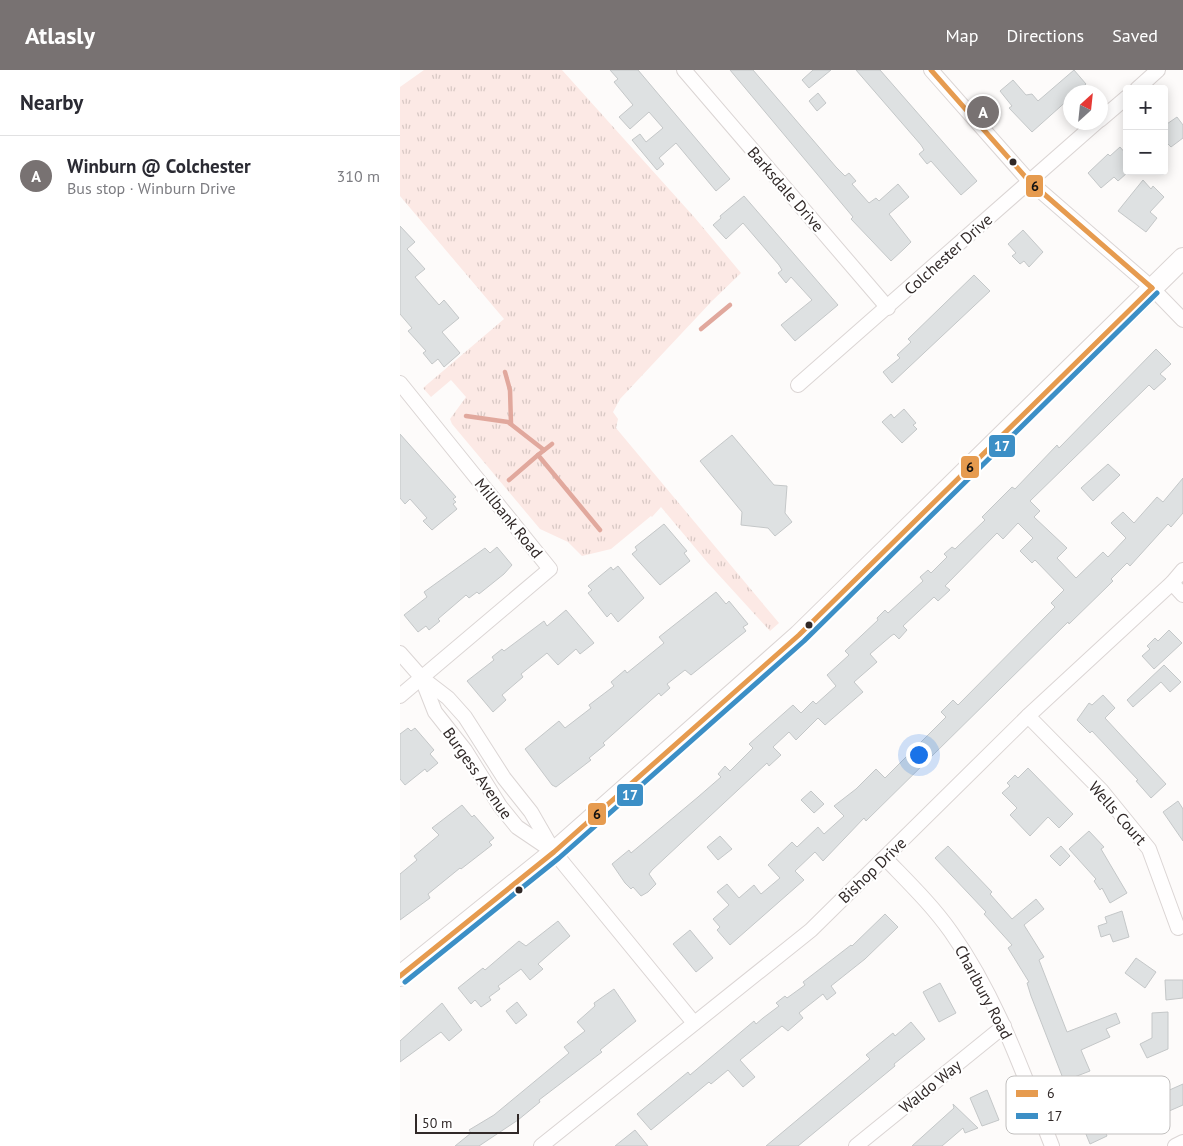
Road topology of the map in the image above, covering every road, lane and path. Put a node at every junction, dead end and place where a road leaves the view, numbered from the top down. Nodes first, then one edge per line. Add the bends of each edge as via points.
1 (684, 70) edge
2 (931, 70) edge
3 (1158, 70) edge
4 (1141, 85) edge
5 (1123, 100) edge
6 (1108, 113) edge
7 (1088, 130) edge
8 (1029, 181) junction
9 (1183, 258) edge
10 (1152, 288) junction
11 (888, 308) junction
12 (1183, 320) edge
13 (400, 383) edge
14 (798, 385) dead end
15 (1183, 570) edge
16 (1172, 583) junction
17 (1183, 594) edge
18 (400, 653) edge
19 (422, 678) junction
20 (400, 696) edge
21 (1028, 716) junction
22 (554, 852) junction
23 (885, 858) junction
24 (1178, 928) dead end
25 (400, 976) edge
26 (694, 1023) junction
27 (1004, 1026) junction
28 (1024, 1076) edge
29 (1047, 1134) edge
30 (1183, 1142) edge
31 (541, 1146) edge
32 (856, 1146) edge
33 (1052, 1146) edge
34 (1175, 1146) edge

1 - 11 street, Barksdale Drive
2 - 8 street
3 - 4 street
5 - 6 street
7 - 8 street, Colchester Drive
8 - 10 street
8 - 11 street, Colchester Drive
9 - 10 main road
10 - 12 street
10 - 22 main road via 799,635
11 - 14 street, Colchester Drive
13 - 19 street, Millbank Road via 550,569
15 - 16 street, Bishop Drive
16 - 17 street
16 - 21 street, Bishop Drive
18 - 19 street, Burgess Avenue
19 - 20 street, Millbank Road
19 - 22 street, Burgess Avenue via 448,698 465,717 504,778 531,812
19 - 22 street, Burgess Avenue via 435,712 465,750 500,806 517,827
21 - 23 street, Bishop Drive
21 - 24 street, Wells Court via 1100,790 1149,849
22 - 25 main road
22 - 26 street, Burgess Avenue
23 - 26 street, Bishop Drive via 811,930
23 - 27 street, Charlbury Road via 950,930 981,979
26 - 31 street, Bishop Drive
27 - 28 street, Charlbury Road
27 - 32 street, Waldo Way
29 - 33 street, Charlbury Road
30 - 34 street

